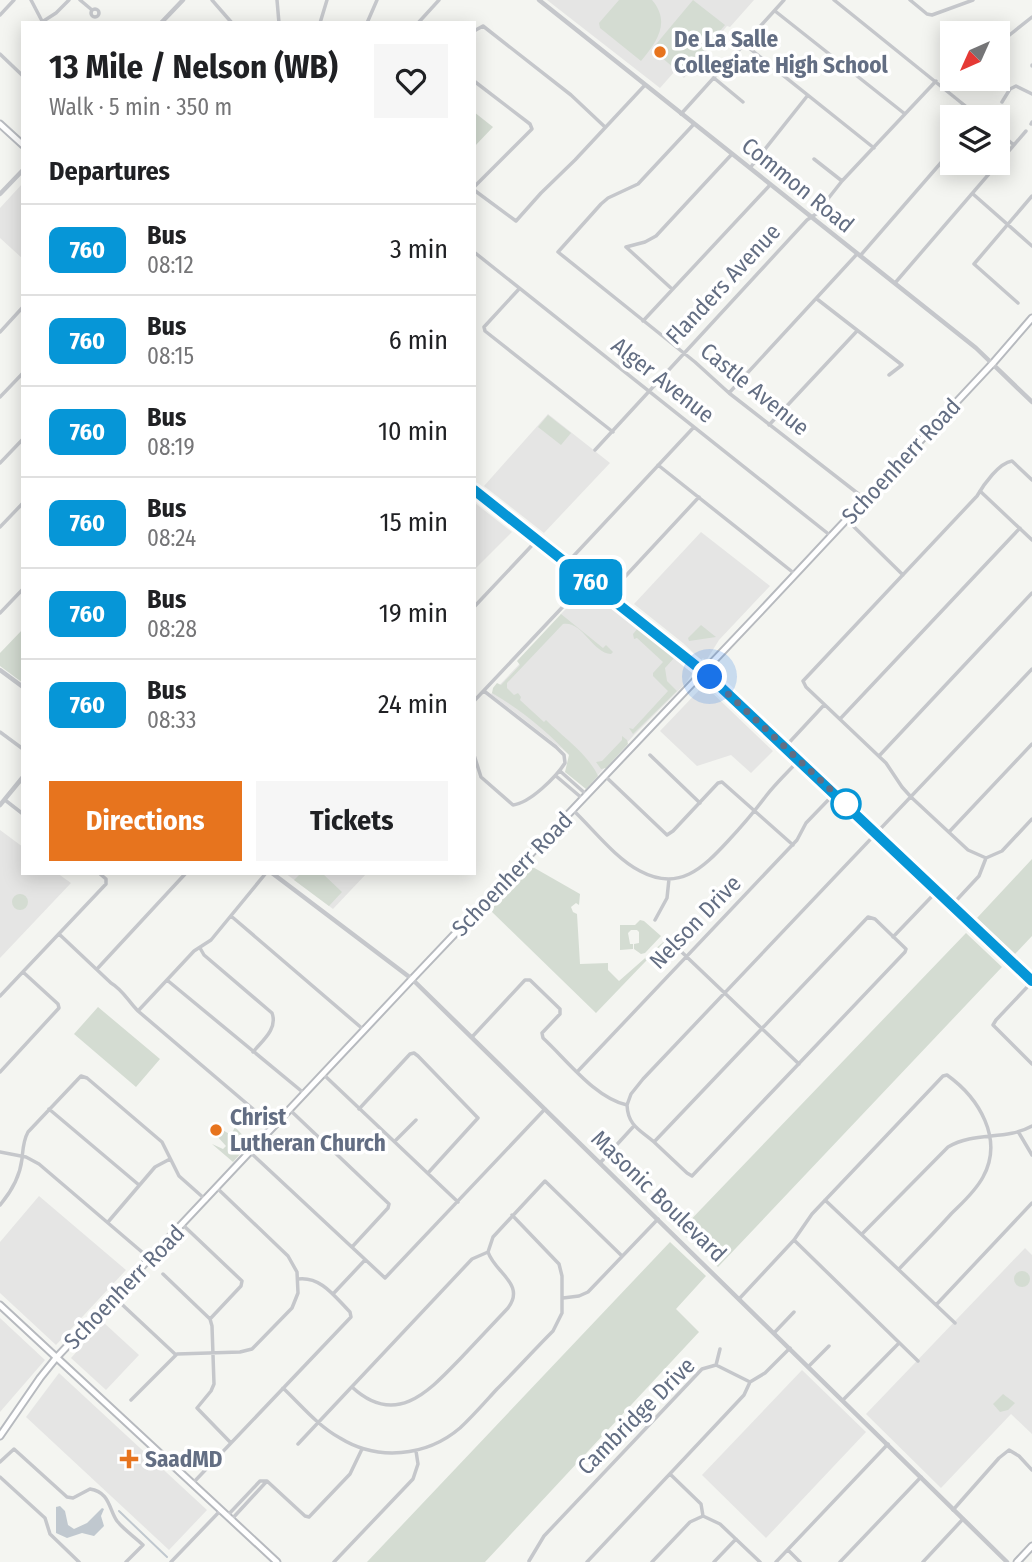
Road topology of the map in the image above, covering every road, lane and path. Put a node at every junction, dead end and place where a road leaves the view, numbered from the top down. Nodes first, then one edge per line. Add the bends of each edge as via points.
1 (14, 0) edge
2 (31, 0) edge
3 (69, 0) edge
4 (80, 0) edge
5 (183, 0) edge
6 (212, 0) edge
7 (277, 0) edge
8 (327, 0) edge
9 (377, 0) edge
10 (439, 0) edge
11 (539, 0) edge
12 (784, 0) edge
13 (834, 0) edge
14 (910, 0) edge
15 (973, 0) edge
16 (92, 10) dead end
17 (775, 11) junction
18 (0, 15) edge
19 (1032, 17) edge
20 (42, 21) edge
21 (44, 21) edge
22 (163, 21) edge
23 (230, 21) edge
24 (279, 21) edge
25 (321, 21) edge
26 (368, 21) edge
27 (420, 21) edge
28 (476, 30) edge
29 (1010, 35) edge
30 (744, 44) junction
31 (0, 54) edge
32 (21, 74) edge
33 (714, 78) junction
34 (936, 81) junction
35 (476, 83) edge
36 (645, 85) junction
37 (1010, 89) edge
38 (1009, 91) edge
39 (1032, 94) edge
40 (808, 95) junction
41 (743, 102) dead end
42 (1002, 102) dead end
43 (965, 105) edge
44 (681, 114) junction
45 (905, 114) junction
46 (0, 124) edge
47 (694, 124) junction
48 (605, 127) junction
49 (1026, 131) dead end
50 (1010, 142) edge
51 (21, 143) edge
52 (1014, 145) junction
53 (873, 148) junction
54 (732, 154) junction
55 (814, 159) dead end
56 (940, 164) edge
57 (749, 169) junction
58 (21, 172) edge
59 (842, 181) junction
60 (770, 185) junction
61 (476, 187) edge
62 (476, 191) edge
63 (0, 194) edge
64 (972, 194) junction
65 (1032, 196) edge
66 (811, 217) junction
67 (1007, 224) junction
68 (1032, 246) edge
69 (476, 254) edge
70 (859, 255) junction
71 (895, 284) junction
72 (519, 289) junction
73 (672, 289) junction
74 (816, 299) junction
75 (1018, 303) dead end
76 (21, 309) edge
77 (1032, 317) edge
78 (643, 321) junction
79 (857, 331) junction
80 (0, 332) edge
81 (683, 352) junction
82 (893, 360) junction
83 (993, 363) junction
84 (21, 375) edge
85 (650, 392) junction
86 (729, 393) junction
87 (0, 397) edge
88 (1031, 400) edge
89 (769, 425) junction
90 (694, 427) junction
91 (613, 432) junction
92 (21, 441) edge
93 (595, 450) dead end
94 (0, 463) edge
95 (658, 465) junction
96 (1032, 480) edge
97 (980, 491) junction
98 (476, 492) edge
99 (699, 497) junction
100 (865, 499) junction
101 (21, 505) edge
102 (846, 519) junction
103 (0, 527) edge
104 (1020, 528) junction
105 (831, 536) junction
106 (537, 540) junction
107 (1032, 540) edge
108 (567, 563) junction
109 (795, 574) junction
110 (903, 575) junction
111 (589, 580) junction
112 (21, 591) edge
113 (1032, 593) edge
114 (608, 595) junction
115 (1027, 598) junction
116 (1032, 603) edge
117 (476, 605) edge
118 (0, 613) edge
119 (1032, 669) edge
120 (0, 670) edge
121 (704, 672) junction
122 (21, 686) edge
123 (484, 691) junction
124 (476, 699) edge
125 (825, 705) junction
126 (839, 719) junction
127 (0, 732) edge
128 (1032, 744) edge
129 (785, 747) junction
130 (21, 748) edge
131 (650, 755) dead end
132 (879, 756) junction
133 (799, 760) junction
134 (476, 761) edge
135 (560, 771) junction
136 (556, 776) junction
137 (605, 776) junction
138 (21, 780) edge
139 (834, 794) junction
140 (585, 797) junction
141 (911, 797) junction
142 (5, 800) junction
143 (700, 803) junction
144 (0, 805) edge
145 (573, 810) junction
146 (756, 811) junction
147 (21, 812) edge
148 (1032, 819) edge
149 (949, 832) junction
150 (876, 834) junction
151 (793, 845) junction
152 (986, 858) junction
153 (101, 875) edge
154 (184, 875) edge
155 (264, 875) edge
156 (275, 875) edge
157 (668, 879) junction
158 (937, 891) junction
159 (952, 905) junction
160 (232, 916) junction
161 (655, 919) dead end
162 (59, 933) junction
163 (893, 937) junction
164 (668, 939) dead end
165 (200, 947) junction
166 (687, 956) junction
167 (97, 969) junction
168 (23, 972) junction
169 (412, 979) junction
170 (167, 980) junction
171 (1032, 981) edge
172 (725, 993) junction
173 (0, 996) edge
174 (138, 1011) junction
175 (762, 1028) junction
176 (364, 1030) junction
177 (471, 1037) junction
178 (253, 1052) junction
179 (1032, 1055) edge
180 (1027, 1060) junction
181 (799, 1063) junction
182 (1032, 1064) edge
183 (578, 1071) junction
184 (0, 1072) edge
185 (323, 1074) junction
186 (305, 1094) junction
187 (627, 1105) junction
188 (359, 1108) junction
189 (49, 1109) junction
190 (545, 1109) junction
191 (290, 1110) junction
192 (415, 1119) dead end
193 (1032, 1126) edge
194 (634, 1127) junction
195 (274, 1128) junction
196 (1019, 1133) junction
197 (990, 1136) junction
198 (395, 1142) junction
199 (654, 1142) junction
200 (0, 1152) edge
201 (251, 1153) junction
202 (1032, 1155) edge
203 (22, 1156) junction
204 (170, 1159) junction
205 (600, 1163) junction
206 (428, 1173) junction
207 (139, 1185) junction
208 (217, 1188) junction
209 (206, 1200) junction
210 (825, 1200) junction
211 (458, 1202) junction
212 (1032, 1203) edge
213 (0, 1205) edge
214 (512, 1215) junction
215 (658, 1219) junction
216 (108, 1223) junction
217 (183, 1224) junction
218 (862, 1234) junction
219 (794, 1240) junction
220 (351, 1247) junction
221 (488, 1252) junction
222 (622, 1256) junction
223 (151, 1259) junction
224 (365, 1260) junction
225 (899, 1269) junction
226 (163, 1273) dead end
227 (298, 1279) junction
228 (332, 1294) junction
229 (114, 1297) junction
230 (563, 1298) junction
231 (739, 1299) junction
232 (936, 1305) junction
233 (0, 1306) edge
234 (794, 1312) dead end
235 (210, 1319) junction
236 (955, 1323) dead end
237 (774, 1333) junction
238 (899, 1343) junction
239 (829, 1346) dead end
240 (790, 1348) junction
241 (720, 1349) dead end
242 (213, 1353) junction
243 (175, 1354) junction
244 (57, 1358) junction
245 (918, 1361) dead end
246 (716, 1365) junction
247 (808, 1367) junction
248 (750, 1382) junction
249 (352, 1387) junction
250 (283, 1388) junction
251 (131, 1400) dead end
252 (843, 1401) junction
253 (319, 1422) junction
254 (0, 1436) edge
255 (231, 1443) junction
256 (298, 1444) dead end
257 (888, 1444) junction
258 (362, 1448) junction
259 (416, 1451) junction
260 (0, 1452) edge
261 (2, 1460) edge
262 (1032, 1470) edge
263 (670, 1474) junction
264 (921, 1476) junction
265 (0, 1477) edge
266 (192, 1484) junction
267 (221, 1510) junction
268 (953, 1510) junction
269 (703, 1516) junction
270 (229, 1518) junction
271 (963, 1519) junction
272 (736, 1539) junction
273 (1032, 1546) edge
274 (788, 1550) junction
275 (79, 1562) edge
276 (126, 1562) edge
277 (171, 1562) edge
278 (277, 1562) edge
279 (334, 1562) edge
280 (523, 1562) edge
281 (530, 1562) edge
282 (587, 1562) edge
283 (652, 1562) edge
284 (714, 1562) edge
285 (760, 1562) edge
286 (776, 1562) edge
287 (800, 1562) edge
288 (839, 1562) edge
289 (923, 1562) edge
290 (1007, 1562) edge
291 (1017, 1562) edge

1 - 18 street
2 - 20 street
3 - 21 street
4 - 16 street
5 - 22 street
6 - 23 street
7 - 24 street
8 - 25 street
9 - 26 street
10 - 27 street
11 - 36 street, Common Road
12 - 17 street
13 - 34 street
14 - 15 street via 929,15
17 - 30 street
17 - 45 street
19 - 29 street
28 - 48 street via 483,26
30 - 33 street
30 - 40 street
31 - 32 street
33 - 41 street
33 - 44 street
34 - 43 street
34 - 45 street, Flanders Avenue
35 - 61 street via 532,129
36 - 44 street, Common Road
36 - 48 street
37 - 39 street via 1016,86
38 - 42 street
40 - 53 street
40 - 57 street
44 - 47 street, Common Road
45 - 53 street, Flanders Avenue
46 - 51 main road
47 - 54 street, Common Road
47 - 78 street, Castle Avenue via 638,184 604,201 558,252
48 - 62 street via 516,221
49 - 52 street
50 - 52 street
52 - 64 street
53 - 59 street, Flanders Avenue
54 - 57 street, Common Road
54 - 73 street via 656,236 626,247
55 - 59 street
56 - 70 street
57 - 60 street, Common Road
58 - 63 street
59 - 66 street, Flanders Avenue
60 - 66 street, Common Road
60 - 73 street
64 - 67 street
64 - 71 street
65 - 67 street
66 - 70 street, Common Road
66 - 81 street, Flanders Avenue
67 - 68 street
67 - 75 street via 974,264
69 - 72 street, Alger Avenue
70 - 71 street, Common Road
70 - 74 street
71 - 83 street, Common Road
72 - 85 street, Alger Avenue
72 - 91 street via 485,331
73 - 78 street
74 - 79 street
74 - 86 street
76 - 80 street
77 - 83 main road, Schoenherr Road
78 - 81 street, Castle Avenue
79 - 82 street
79 - 89 street
81 - 85 street, Flanders Avenue
81 - 86 street, Castle Avenue
82 - 82 street via 902,365 888,375
83 - 88 street, Common Road
83 - 100 main road, Schoenherr Road
84 - 87 street
85 - 90 street, Alger Avenue
85 - 91 street, Flanders Avenue
86 - 89 street, Castle Avenue
89 - 100 street, Castle Avenue
90 - 95 street
90 - 105 street, Alger Avenue
91 - 93 street, Flanders Avenue
92 - 94 street
95 - 99 street
95 - 108 street
96 - 97 street via 1010,460
97 - 104 street
97 - 110 street
98 - 106 main road
99 - 109 street
99 - 114 street
100 - 102 main road, Schoenherr Road
101 - 103 street
102 - 105 main road, Schoenherr Road
102 - 110 street
104 - 107 street
104 - 126 street
105 - 109 main road, Schoenherr Road
106 - 108 main road
106 - 117 street
108 - 111 main road
109 - 121 main road, Schoenherr Road
110 - 125 street via 804,679 803,684
111 - 114 main road
111 - 123 street
112 - 118 street
113 - 115 street
114 - 121 main road
115 - 116 street
115 - 132 street
119 - 141 street
120 - 122 street
121 - 129 main road
121 - 137 main road, Schoenherr Road
123 - 124 street
123 - 135 street via 564,755
125 - 126 street
125 - 129 street
126 - 132 street
127 - 130 street
128 - 149 street
129 - 133 main road
131 - 143 street
132 - 141 street
133 - 139 main road
133 - 146 street
134 - 136 street via 481,776 513,805 527,800
135 - 136 street
135 - 140 street
136 - 140 street
137 - 140 main road, Schoenherr Road
137 - 143 street via 667,835
138 - 142 street
139 - 150 main road
139 - 151 street, Nelson Drive via 806,823
140 - 145 main road, Schoenherr Road
141 - 149 street
141 - 150 street
142 - 144 street
142 - 147 street
143 - 146 street via 720,782
145 - 157 street via 634,868
145 - 169 main road, Schoenherr Road
146 - 151 street
146 - 157 street via 704,866
148 - 152 street via 1002,851
149 - 152 street
150 - 158 main road
150 - 172 street
151 - 166 street, Nelson Drive
152 - 159 street via 979,876
153 - 162 street via 107,881
154 - 167 street
155 - 160 street
156 - 169 street, Masonic Boulevard
157 - 161 street via 667,898
158 - 159 main road
158 - 163 street
159 - 171 main road
160 - 165 street
160 - 176 street
162 - 167 street
162 - 168 street
163 - 175 street via 870,917
163 - 181 street via 907,950
164 - 166 street
165 - 170 street
165 - 178 street via 272,1013 273,1027
166 - 172 street
166 - 183 street, Nelson Drive
167 - 174 street
168 - 173 street
168 - 184 street via 60,1007
169 - 176 main road, Schoenherr Road
169 - 177 street, Masonic Boulevard
170 - 174 street
170 - 178 street
171 - 180 street via 995,1021 994,1028
172 - 175 street
172 - 187 street via 643,1079
174 - 195 street
175 - 181 street
175 - 199 street
176 - 185 main road, Schoenherr Road
177 - 183 street via 527,979 560,1009 541,1036
177 - 190 street, Masonic Boulevard
178 - 186 street
179 - 180 street
180 - 182 street
181 - 199 street via 692,1176
183 - 187 street via 605,1096
185 - 186 main road, Schoenherr Road
185 - 188 street
186 - 191 main road, Schoenherr Road
187 - 194 street
188 - 198 street
188 - 206 street via 410,1054 418,1056 478,1118
189 - 203 street via 25,1138
189 - 204 street via 81,1076 87,1077 162,1142
189 - 207 street
190 - 205 street, Masonic Boulevard
190 - 211 street
191 - 195 main road, Schoenherr Road
191 - 220 street via 390,1205
192 - 198 street
193 - 196 street
194 - 199 street
194 - 205 street
195 - 201 main road, Schoenherr Road
196 - 197 street
196 - 202 street
197 - 210 street via 979,1107 943,1076
197 - 218 street via 965,1139 942,1151
197 - 225 street via 989,1161 978,1184
198 - 206 street
200 - 203 street
201 - 208 main road, Schoenherr Road
201 - 220 street
203 - 213 street via 15,1183
203 - 216 street via 39,1164
204 - 207 street via 158,1164
204 - 209 street via 179,1176
205 - 215 street, Masonic Boulevard
206 - 211 street
207 - 216 street
208 - 209 main road, Schoenherr Road
208 - 227 street via 288,1256
209 - 217 main road, Schoenherr Road
210 - 218 street
210 - 219 street
211 - 224 street via 385,1278
212 - 232 street
214 - 221 street via 493,1237
214 - 222 street via 545,1181
214 - 230 street via 559,1264
215 - 222 street
215 - 231 street, Masonic Boulevard
216 - 223 street
217 - 223 main road, Schoenherr Road
217 - 235 street via 242,1283
218 - 225 street
219 - 231 street
219 - 238 street
220 - 224 street
221 - 249 street via 472,1259
221 - 249 street via 512,1284 514,1299 430,1390 411,1402 389,1405 366,1398
222 - 230 street via 588,1292
223 - 229 main road, Schoenherr Road
224 - 228 street
225 - 232 street
226 - 235 street
227 - 228 street via 317,1281
227 - 242 street via 292,1308 256,1347
228 - 250 street via 351,1315
229 - 243 street
229 - 244 main road, Schoenherr Road
230 - 259 street via 561,1317 553,1331 467,1421 442,1441
231 - 237 street, Masonic Boulevard
232 - 236 street
233 - 244 main road
234 - 237 street
235 - 242 street
237 - 240 street, Masonic Boulevard
238 - 245 street
238 - 252 street
239 - 247 street
240 - 247 street, Masonic Boulevard
240 - 248 street
241 - 246 street
242 - 243 street
242 - 255 street via 213,1387 197,1408
243 - 251 street
244 - 254 main road, Schoenherr Road
244 - 266 main road
246 - 248 street, Cambridge Drive
246 - 281 street, Cambridge Drive via 702,1369 544,1536
247 - 252 street, Masonic Boulevard
248 - 263 street via 744,1395
249 - 253 street
250 - 253 street
250 - 255 street
252 - 257 street, Masonic Boulevard
253 - 256 street
253 - 258 street
255 - 266 street
257 - 264 street, Masonic Boulevard
257 - 274 street
258 - 259 street
258 - 270 street via 350,1474 309,1517 267,1481
259 - 279 street via 418,1464 412,1479
260 - 261 street
261 - 276 street via 12,1450 18,1451 69,1498 90,1489 97,1491 112,1506 117,1521 143,1545
262 - 268 street via 1009,1450
263 - 269 street via 701,1504
263 - 282 street
264 - 268 street, Masonic Boulevard
264 - 288 street
265 - 275 street via 45,1518 51,1536
266 - 267 main road
267 - 270 main road
267 - 277 street
268 - 271 street, Masonic Boulevard
269 - 272 street via 717,1521
269 - 283 street via 690,1522
270 - 278 main road
271 - 289 street
271 - 290 street, Masonic Boulevard
272 - 284 street
272 - 285 street
273 - 291 main road
274 - 286 street
274 - 287 street
280 - 281 street, Cambridge Drive

